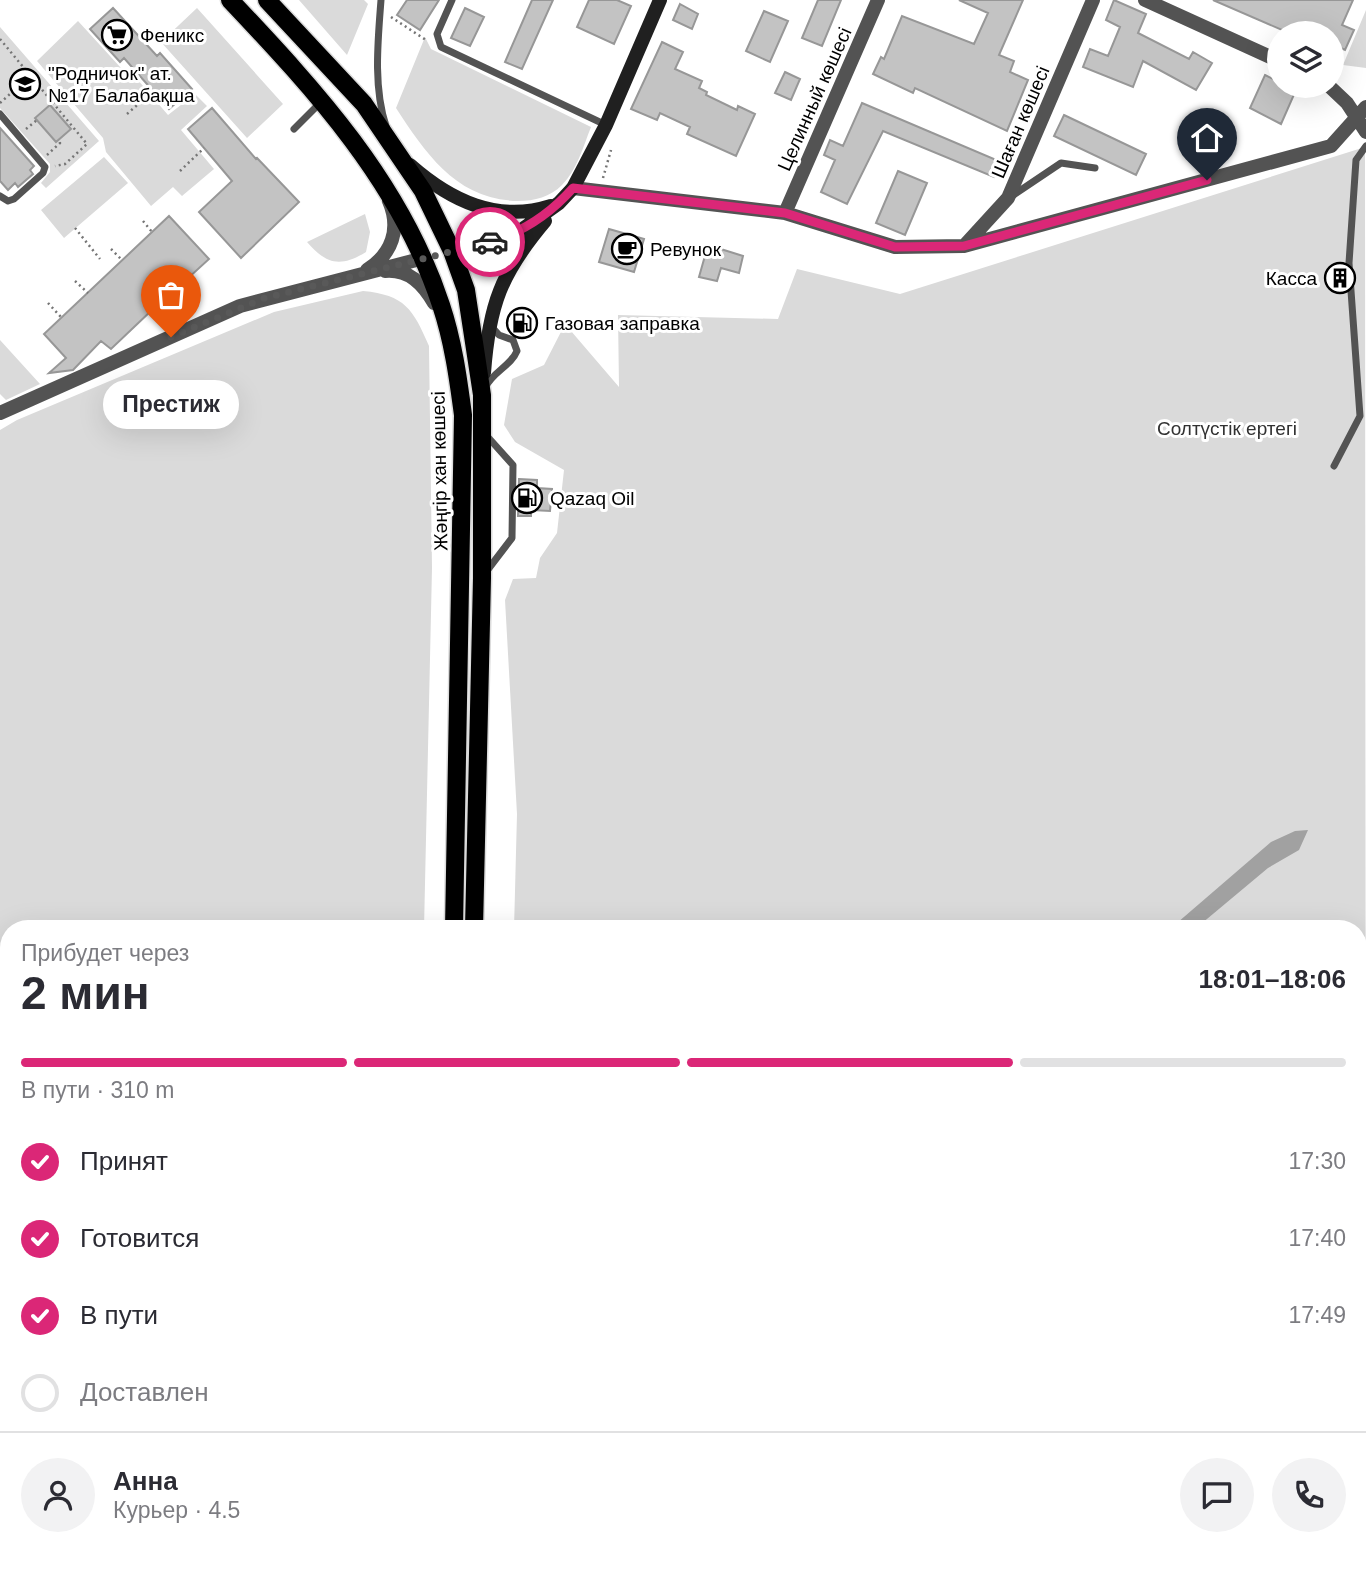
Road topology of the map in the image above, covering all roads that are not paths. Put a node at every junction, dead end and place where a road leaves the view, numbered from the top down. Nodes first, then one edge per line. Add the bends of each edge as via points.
1 (230, 0) edge
2 (452, 0) edge
3 (660, 0) edge
4 (878, 0) edge
5 (1093, 0) edge
6 (1145, 0) edge
7 (381, 2) edge
8 (273, 6) edge
9 (259, 30) junction
10 (1267, 56) edge
11 (1342, 98) edge
12 (323, 101) junction
13 (1362, 112) edge
14 (0, 114) edge
15 (606, 125) junction
16 (294, 129) dead end
17 (1366, 132) edge
18 (1366, 146) edge
19 (396, 151) junction
20 (1095, 169) dead end
21 (379, 175) junction
22 (573, 188) junction
23 (0, 196) edge
24 (1009, 198) junction
25 (559, 203) junction
26 (785, 213) junction
27 (964, 246) junction
28 (452, 251) junction
29 (424, 258) junction
30 (363, 273) junction
31 (491, 315) junction
32 (447, 326) junction
33 (482, 395) junction
34 (2, 409) edge
35 (1363, 418) edge
36 (481, 429) junction
37 (1334, 466) dead end
38 (482, 578) junction
39 (454, 920) edge
40 (474, 920) edge

1 - 9 main road, Жәңгір хан көшесі
2 - 15 lane via 437,34 441,47
3 - 15 main road
4 - 26 street, Целинный көшесі
5 - 24 street, Шаған көшесі
6 - 10 street
7 - 19 lane via 382,114
8 - 9 main road
8 - 19 main road via 364,104
9 - 12 main road, Жәңгір хан көшесі
11 - 13 street
12 - 16 lane
12 - 21 main road, Жәңгір хан көшесі
13 - 17 street
13 - 27 street via 1331,146
14 - 23 lane via 43,164 43,173 14,199
15 - 22 main road
18 - 35 lane via 1356,160 1349,262
19 - 25 main road via 437,186 488,211 526,212
19 - 28 main road via 423,191
20 - 24 lane via 1061,163
21 - 29 main road, Жәңгір хан көшесі
21 - 30 street via 395,228 391,247
22 - 25 main road
22 - 26 street
24 - 27 street, Шаған көшесі
25 - 28 main road via 520,231
25 - 31 main road via 504,277
26 - 27 street via 895,247
28 - 29 main road
28 - 33 main road via 466,290
29 - 30 street
29 - 32 main road, Жәңгір хан көшесі
30 - 32 street via 394,270 411,275 426,289
30 - 34 street via 240,306
31 - 33 main road
31 - 33 lane via 493,330 513,340 517,351 492,375
32 - 39 main road, Жәңгір хан көшесі via 463,415
33 - 36 main road
35 - 37 lane
36 - 38 main road
36 - 38 lane via 513,465 512,538
38 - 40 main road

